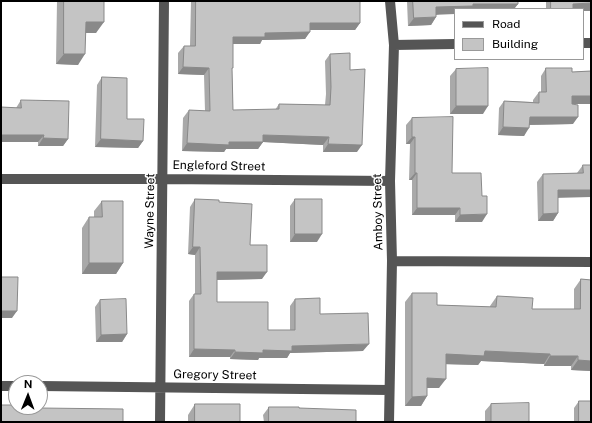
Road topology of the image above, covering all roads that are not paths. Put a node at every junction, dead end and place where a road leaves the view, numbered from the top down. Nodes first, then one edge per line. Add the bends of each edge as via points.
1 (164, 1) edge
2 (390, 1) edge
3 (454, 44) edge
4 (394, 45) junction
5 (1, 179) edge
6 (163, 179) junction
7 (390, 181) junction
8 (392, 261) junction
9 (591, 262) edge
10 (48, 386) edge
11 (161, 387) junction
12 (389, 390) junction
13 (160, 422) edge
14 (389, 422) edge

1 - 6 street, Wayne Street
2 - 4 street, Amboy Street
3 - 4 street
4 - 7 street, Amboy Street
5 - 6 street, Engleford Street
6 - 7 street, Engleford Street
6 - 11 street, Wayne Street
7 - 8 street, Amboy Street
8 - 9 street
8 - 12 street, Amboy Street
10 - 11 street, Gregory Street
11 - 12 street, Gregory Street
11 - 13 street, Wayne Street
12 - 14 street, Amboy Street

